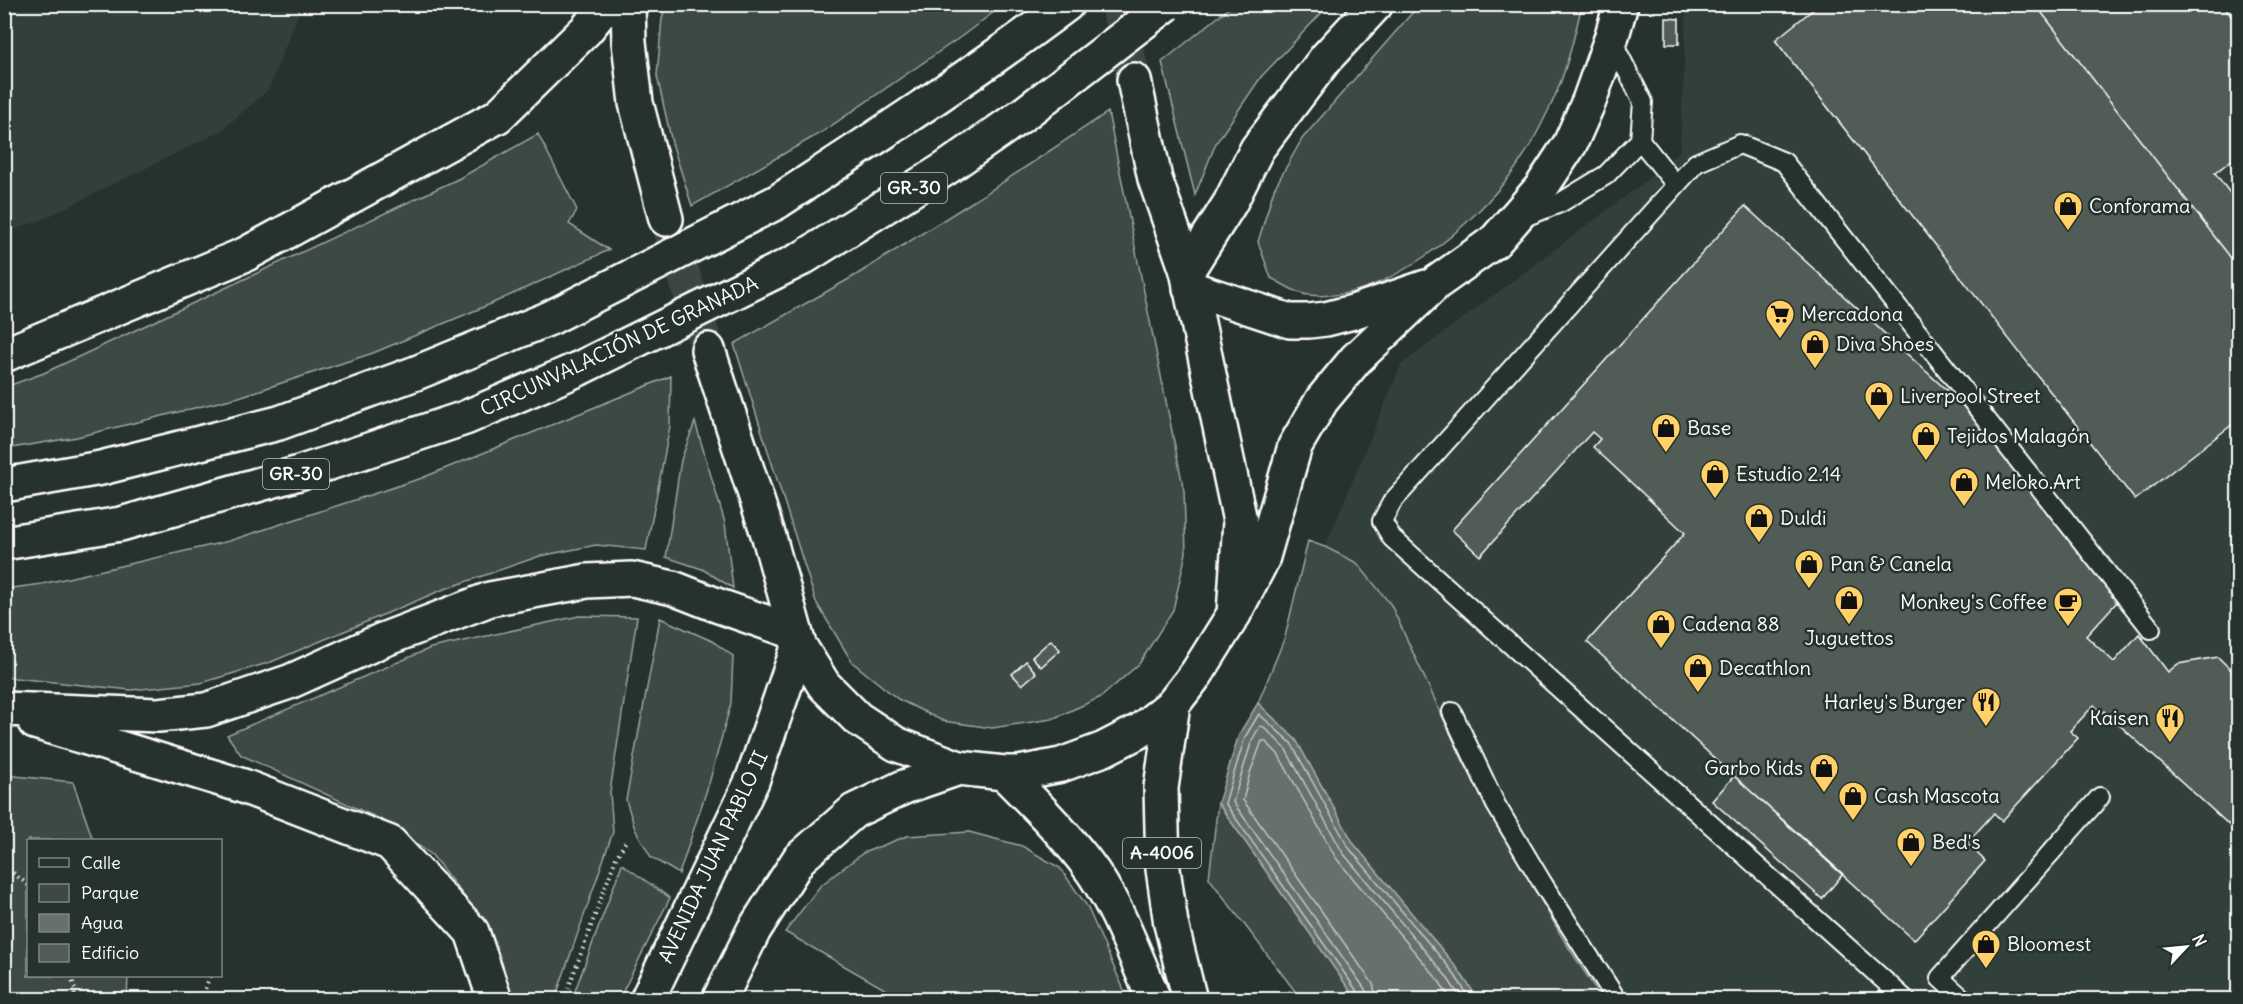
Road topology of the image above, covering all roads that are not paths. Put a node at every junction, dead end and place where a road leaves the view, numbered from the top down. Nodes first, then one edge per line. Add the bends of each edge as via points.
1 (607, 4) edge
2 (628, 4) edge
3 (1067, 4) edge
4 (1167, 4) edge
5 (1376, 4) edge
6 (1621, 4) edge
7 (1611, 39) junction
8 (1134, 80) tunnel mouth
9 (1640, 140) junction
10 (1676, 185) junction
11 (666, 219) tunnel mouth
12 (1512, 222) junction
13 (1188, 280) junction
14 (1436, 283) junction
15 (708, 350) tunnel mouth
16 (4, 355) edge
17 (4, 485) edge
18 (4, 543) edge
19 (1234, 614) junction
20 (2151, 629) dead end
21 (796, 638) junction
22 (1173, 704) junction
23 (4, 710) edge
24 (1452, 712) dead end
25 (959, 768) junction
26 (1004, 774) junction
27 (2100, 797) dead end
28 (495, 999) edge
29 (647, 999) edge
30 (719, 999) edge
31 (1154, 999) edge
32 (1190, 999) edge
33 (1617, 999) edge
34 (1906, 999) edge
35 (1964, 999) edge

1 - 16 main road via 586,30 498,116 246,254
2 - 11 main road via 636,103
3 - 17 main road, bridge via 995,58 777,202 550,318 279,423 101,468
4 - 18 main road, CIRCUNVALACIÓN DE GRANADA / GR-30, bridge via 945,169 801,259 578,369 465,418 299,473 121,524
5 - 13 main road via 1326,58 1257,149
6 - 7 main road
7 - 9 lane via 1643,102
7 - 12 main road via 1570,144
8 - 13 main road via 1155,178
9 - 10 lane
9 - 12 lane via 1606,175 1560,203
10 - 20 lane via 1696,163 1740,144 1784,162
10 - 34 lane via 1392,502 1382,522 1392,538
12 - 14 main road via 1495,241
13 - 14 main road via 1290,321 1326,319 1353,312
13 - 19 main road via 1240,521
14 - 19 main road via 1356,359 1322,400 1295,446 1262,560
15 - 21 main road via 769,537
19 - 22 main road
21 - 23 main road via 673,588 632,579 587,581 490,599 380,641 289,682 206,710 158,716
21 - 25 main road via 824,685 857,718 896,744
21 - 29 main road, AVENIDA JUAN PABLO II via 752,781
22 - 26 main road via 1141,730 1104,749 1060,765
22 - 32 main road, A-4006 via 1161,788 1163,869 1171,924
23 - 28 main road via 243,786 390,843 472,932
24 - 33 lane via 1496,806
25 - 26 main road
25 - 30 main road via 904,787 854,811 799,859 754,930
26 - 31 main road, A-4006 via 1085,861 1108,899
27 - 35 lane via 1940,978

